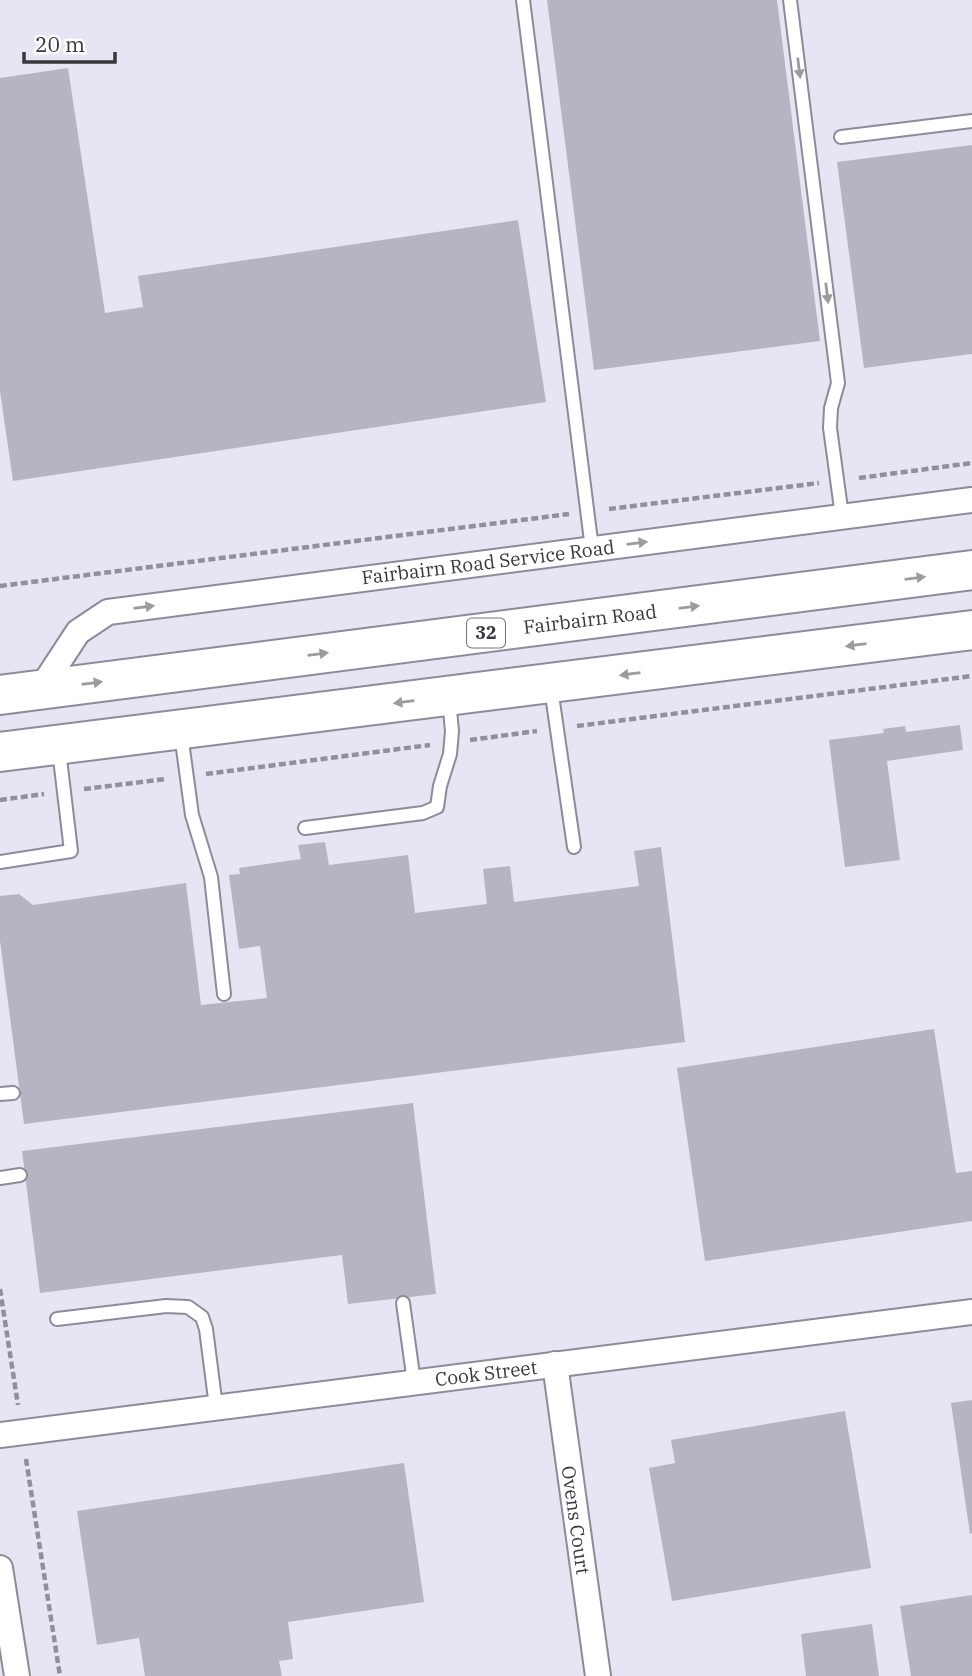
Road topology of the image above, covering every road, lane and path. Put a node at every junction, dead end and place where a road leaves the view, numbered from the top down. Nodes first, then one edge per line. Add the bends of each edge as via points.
1 (523, 0) edge
2 (790, 0) edge
3 (972, 121) edge
4 (841, 137) dead end
5 (972, 463) edge
6 (836, 480) junction
7 (972, 500) edge
8 (587, 512) junction
9 (842, 516) junction
10 (592, 549) junction
11 (972, 570) edge
12 (0, 586) edge
13 (972, 630) edge
14 (972, 676) edge
15 (551, 684) junction
16 (40, 690) junction
17 (0, 695) edge
18 (449, 696) junction
19 (557, 729) junction
20 (180, 731) junction
21 (451, 742) junction
22 (58, 745) junction
23 (0, 752) edge
24 (187, 776) junction
25 (63, 792) junction
26 (0, 800) edge
27 (305, 828) dead end
28 (574, 847) dead end
29 (0, 862) edge
30 (224, 994) dead end
31 (20, 1175) dead end
32 (0, 1178) edge
33 (0, 1289) edge
34 (403, 1303) dead end
35 (972, 1312) edge
36 (57, 1319) dead end
37 (555, 1364) junction
38 (414, 1382) junction
39 (216, 1407) junction
40 (11, 1433) edge
41 (0, 1569) edge
42 (17, 1676) edge
43 (60, 1676) edge
44 (598, 1676) edge

1 - 8 lane
2 -> 6 lane via 838,383 830,428
3 - 4 lane
5 - 6 path
6 - 8 path
6 - 9 lane
7 - 9 street, Fairbairn Road Service Road
8 - 10 lane
8 - 12 path
10 -> 9 street, Fairbairn Road Service Road
16 -> 10 street, Fairbairn Road Service Road via 78,632 108,611
16 -> 11 main road, Fairbairn Road / 32
13 -> 15 main road
14 - 19 path
15 - 18 main road
15 - 19 lane
16 - 17 main road, Fairbairn Road / 32
18 -> 20 main road
18 - 21 lane
19 - 21 path
19 - 28 lane
20 - 22 main road
20 - 24 lane
21 - 24 path
21 - 27 lane via 437,807 423,813
22 - 23 main road
22 - 25 lane
24 - 25 path
24 - 30 lane via 192,814 211,877
25 - 26 path
25 - 29 lane via 71,851
31 - 32 lane
33 - 40 path
34 - 38 lane
35 - 37 street, Cook Street
36 - 39 lane via 188,1307 202,1317 206,1329
37 - 38 street, Cook Street
37 - 44 street, Ovens Court
38 - 39 street, Cook Street
39 - 40 street, Cook Street
40 - 43 path
41 - 42 street

